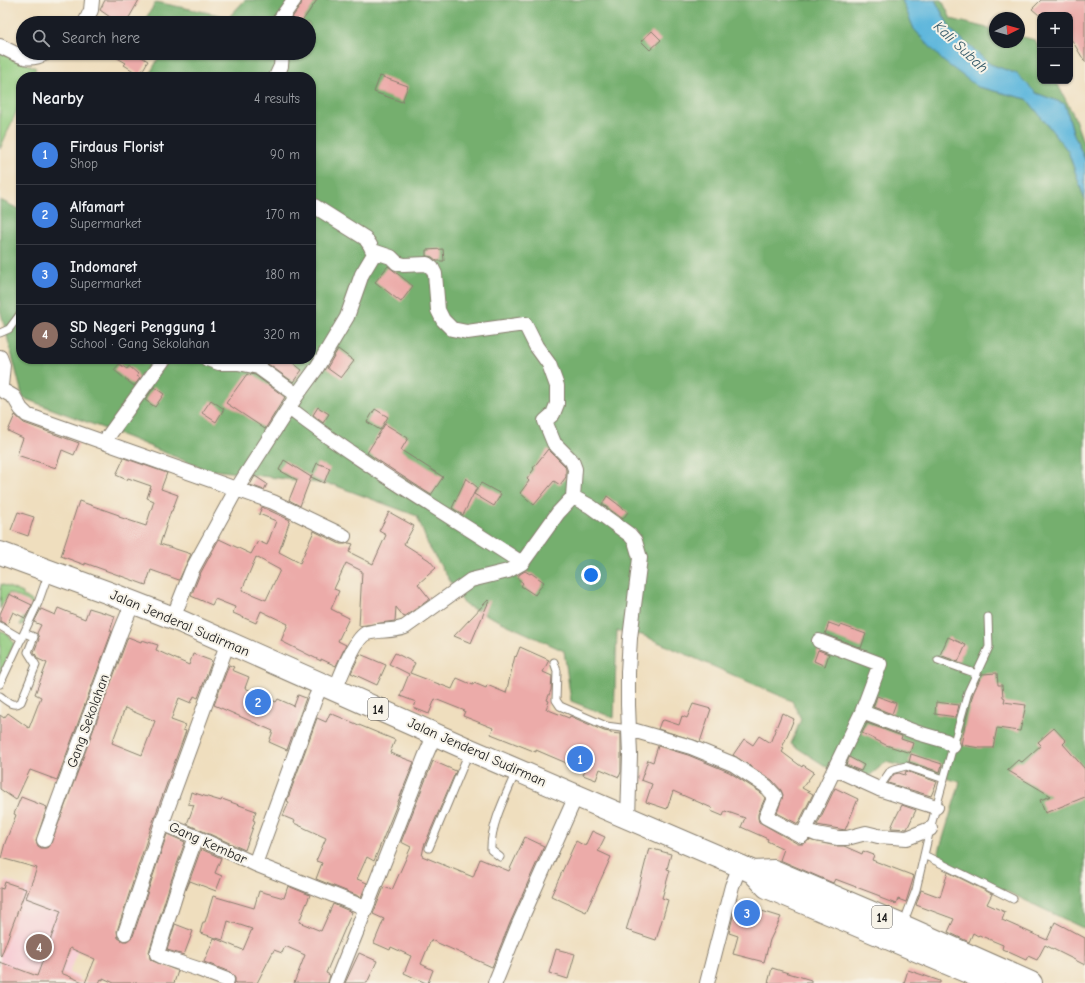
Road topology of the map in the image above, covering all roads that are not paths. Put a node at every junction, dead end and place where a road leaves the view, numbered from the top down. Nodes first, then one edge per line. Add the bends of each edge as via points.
1 (92, 0) edge
2 (294, 0) edge
3 (88, 16) edge
4 (284, 16) edge
5 (0, 46) edge
6 (16, 54) edge
7 (281, 60) edge
8 (278, 72) edge
9 (316, 207) edge
10 (373, 251) junction
11 (16, 320) edge
12 (0, 333) edge
13 (0, 357) edge
14 (160, 364) edge
15 (243, 364) edge
16 (297, 395) junction
17 (289, 408) junction
18 (104, 442) junction
19 (236, 490) junction
20 (573, 497) junction
21 (344, 536) dead end
22 (0, 553) edge
23 (522, 563) junction
24 (50, 570) junction
25 (133, 602) junction
26 (988, 617) dead end
27 (173, 618) junction
28 (0, 626) edge
29 (23, 636) junction
30 (819, 641) dead end
31 (228, 642) junction
32 (938, 660) dead end
33 (554, 662) dead end
34 (977, 674) junction
35 (0, 684) edge
36 (328, 687) junction
37 (0, 696) edge
38 (862, 712) junction
39 (629, 729) junction
40 (435, 734) junction
41 (953, 746) junction
42 (470, 750) junction
43 (835, 769) junction
44 (517, 770) junction
45 (944, 779) junction
46 (878, 789) junction
47 (576, 796) junction
48 (936, 807) junction
49 (628, 818) junction
50 (162, 823) junction
51 (806, 830) junction
52 (930, 830) junction
53 (196, 837) junction
54 (44, 840) dead end
55 (429, 848) dead end
56 (924, 855) junction
57 (500, 857) dead end
58 (254, 864) junction
59 (747, 869) junction
60 (1013, 899) dead end
61 (366, 908) junction
62 (903, 926) junction
63 (125, 932) dead end
64 (226, 980) dead end
65 (1002, 980) edge
66 (336, 983) edge
67 (495, 983) edge
68 (706, 983) edge
69 (1031, 983) edge

1 - 3 street
2 - 4 street
5 - 6 street
7 - 8 street
9 - 10 street via 364,238
10 - 16 street via 374,254 362,274 347,317
10 - 20 street via 391,257 397,263 427,264 432,268 435,274 438,310 452,329 467,332 525,324 549,364 557,386 553,414 545,421 554,443 574,465
11 - 12 lane via 9,329
13 - 18 street via 3,366 1,386 14,397 27,415
14 - 18 street
15 - 16 street via 258,367
16 - 17 street
17 - 19 street
17 - 23 street via 388,477
18 - 19 street
19 - 21 street via 273,502
19 - 27 street via 192,570
20 - 23 street via 558,513
20 - 39 street via 630,535 638,549 640,558 630,650
22 - 24 highway, Jalan Jenderal Sudirman / 14
23 - 36 street, Gang Kembar via 508,571 471,580 405,627 366,633 359,639 343,670
24 - 25 highway, Jalan Jenderal Sudirman / 14
24 - 29 lane
25 - 27 highway, Jalan Jenderal Sudirman / 14
25 - 54 street, Gang Sekolahan
26 - 34 lane via 990,647
27 - 31 highway, Jalan Jenderal Sudirman / 14
28 - 29 lane
29 - 35 lane
29 - 37 lane via 34,637 28,652 36,665 21,702 14,705
30 - 38 street via 880,664
31 - 36 highway, Jalan Jenderal Sudirman / 14
31 - 50 street, Gang Kembar
32 - 34 lane
33 - 39 lane via 557,671 556,700 560,706 606,726
34 - 41 lane via 968,692
36 - 40 highway, Jalan Jenderal Sudirman / 14
36 - 58 street, Gang Kembar via 315,700
38 - 41 street via 946,741
38 - 43 street
39 - 49 street
39 - 51 street via 691,747 733,764 774,793 766,817 800,836
40 - 42 highway, Jalan Jenderal Sudirman / 14
40 - 61 street
41 - 45 lane
42 - 44 highway, Jalan Jenderal Sudirman / 14
42 - 55 lane
43 - 46 street
43 - 51 street
44 - 47 highway, Jalan Jenderal Sudirman / 14
44 - 57 lane via 490,839 491,850
45 - 46 lane via 906,766 899,767 891,770
45 - 48 lane
46 - 48 street
47 - 49 highway, Jalan Jenderal Sudirman / 14
47 - 67 street
48 - 52 lane
49 - 59 highway, Jalan Jenderal Sudirman / 14
50 - 53 street, Gang Kembar
50 - 63 street
51 - 52 street via 838,838 866,833 907,838
52 - 56 lane
53 - 58 street, Gang Kembar
53 - 64 street via 157,954
56 - 60 lane
56 - 62 lane via 916,890
58 - 61 street
59 - 62 highway, Jalan Jenderal Sudirman / 14 via 774,871
59 - 65 highway, Jalan Jenderal Sudirman / 14 via 767,887
59 - 68 street via 732,886
61 - 66 street
62 - 65 highway, Jalan Jenderal Sudirman / 14
65 - 69 highway, Jalan Jenderal Sudirman / 14

